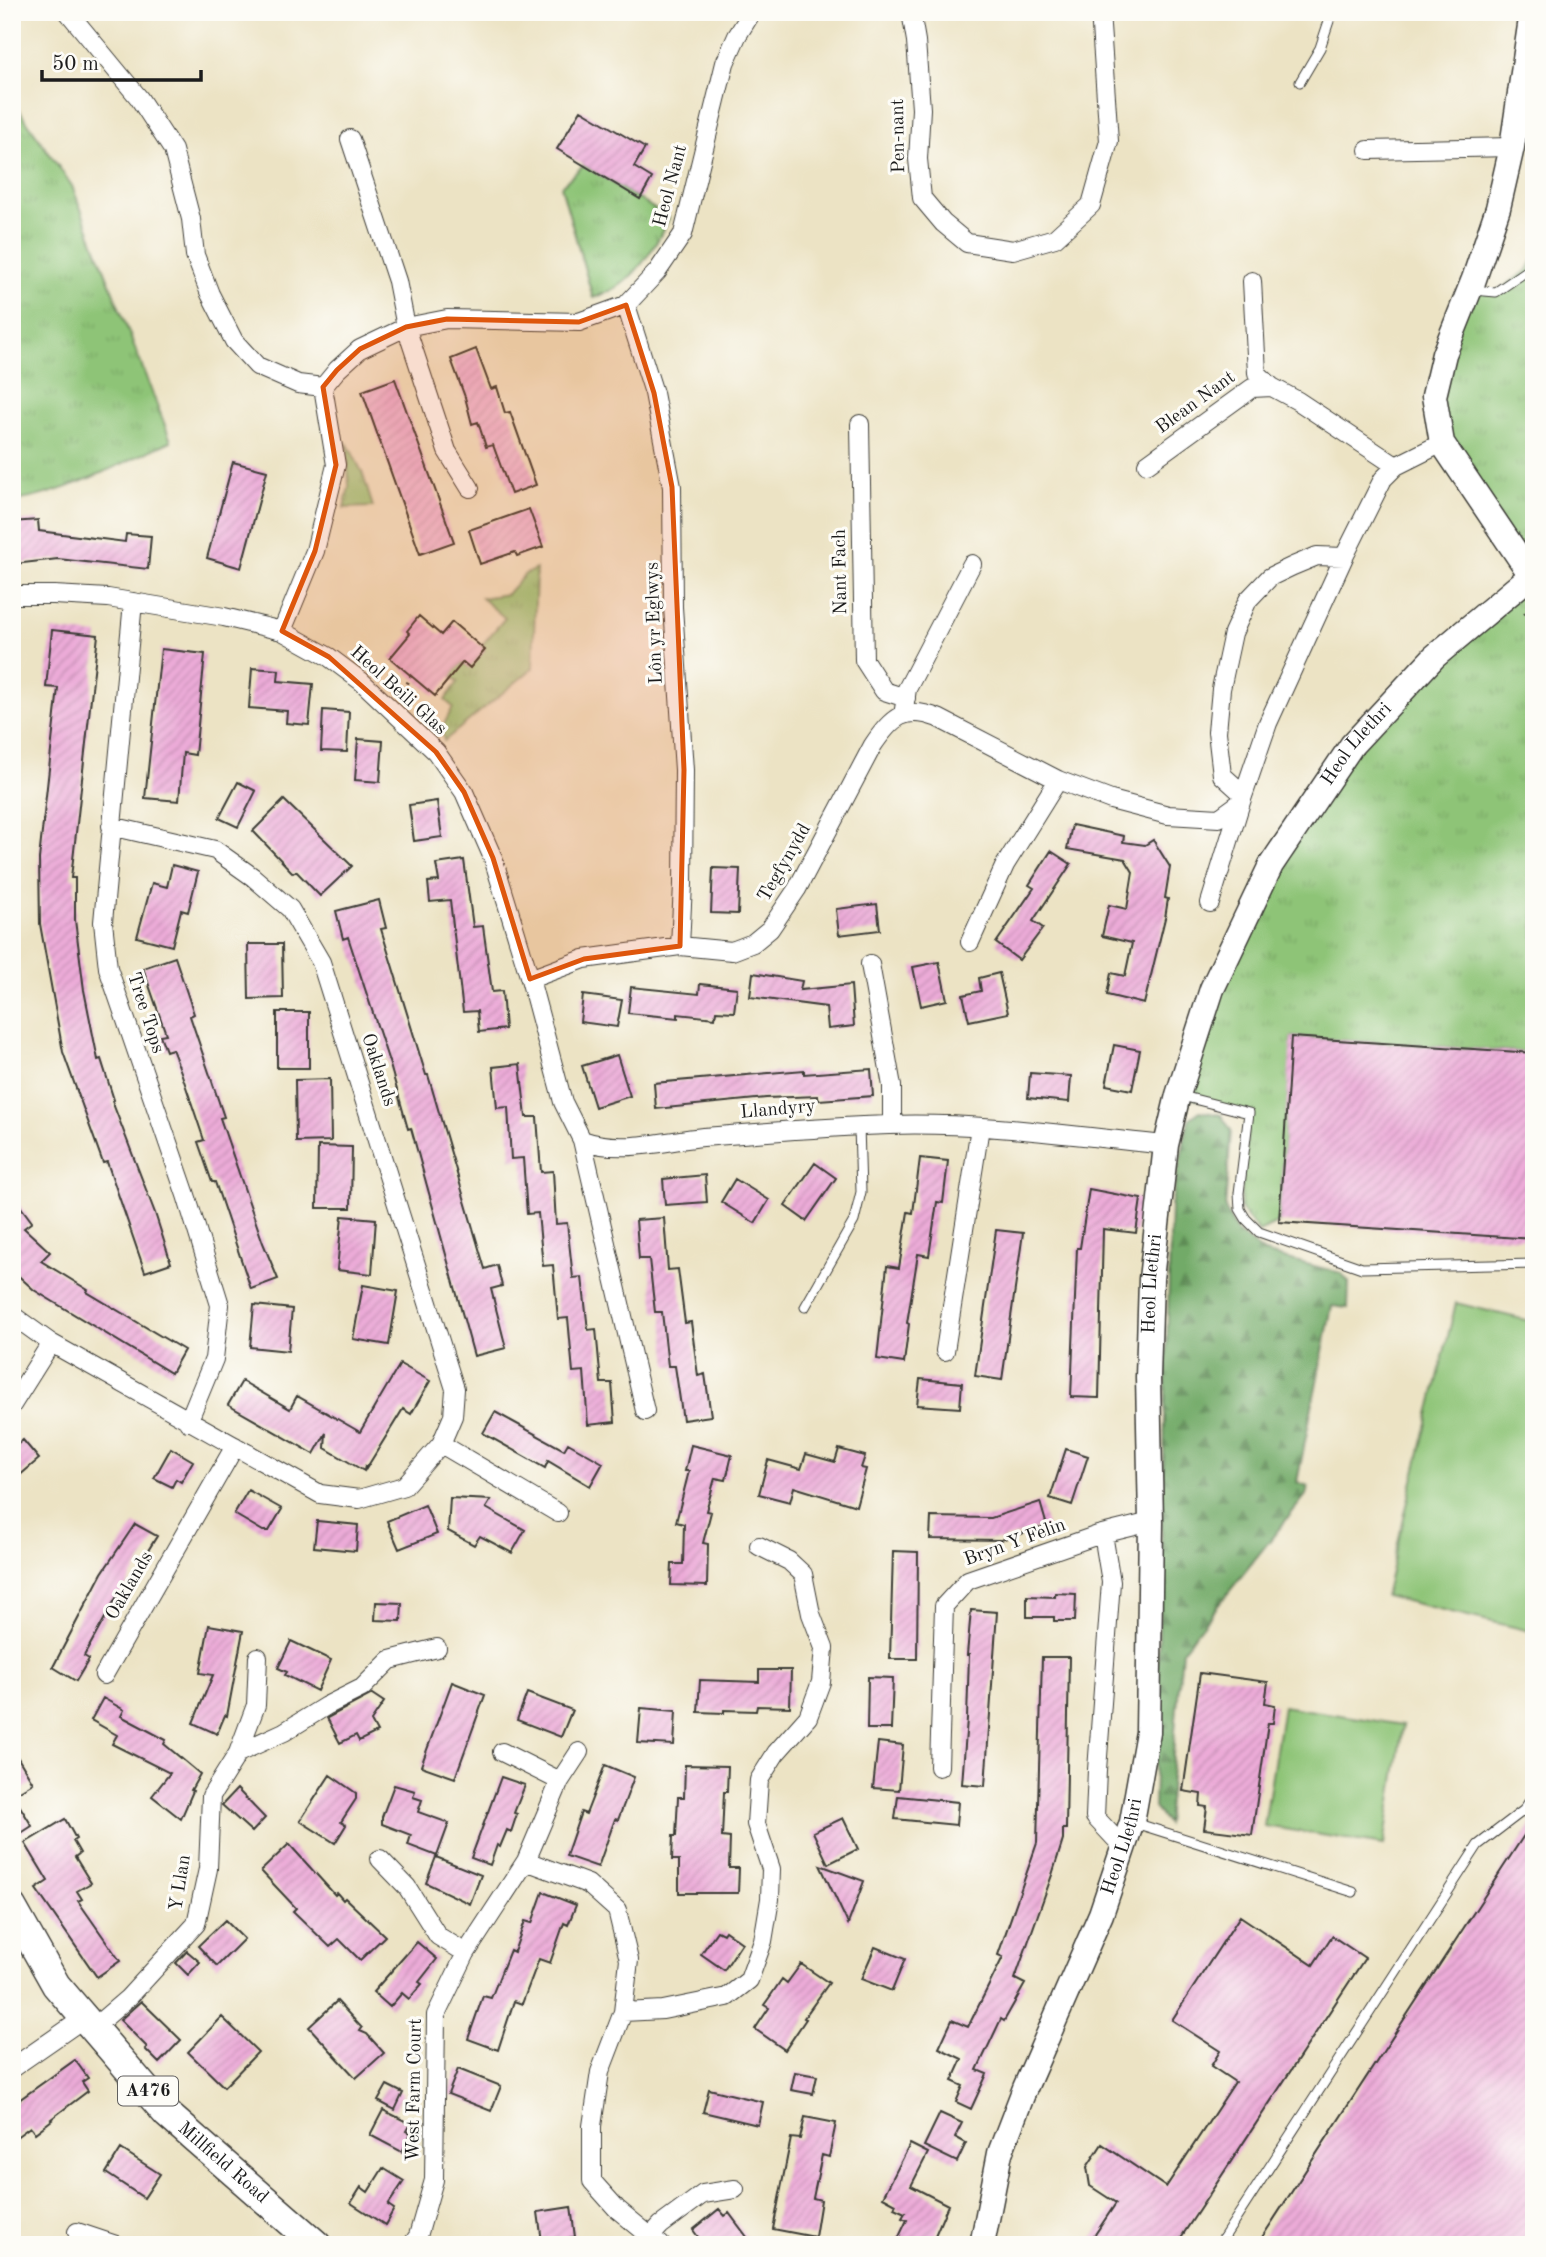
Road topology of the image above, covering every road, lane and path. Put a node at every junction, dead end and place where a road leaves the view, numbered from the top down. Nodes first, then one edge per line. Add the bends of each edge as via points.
1 (68, 12) edge
2 (752, 12) edge
3 (911, 12) edge
4 (1100, 12) edge
5 (1332, 12) edge
6 (1532, 12) edge
7 (1300, 82) dead end
8 (350, 139) dead end
9 (1512, 147) junction
10 (1368, 150) dead end
11 (1534, 258) edge
12 (1252, 281) dead end
13 (1470, 290) junction
14 (626, 305) junction
15 (406, 327) junction
16 (323, 387) junction
17 (1272, 387) junction
18 (860, 424) dead end
19 (12, 430) edge
20 (16, 440) dead end
21 (1442, 443) junction
22 (1147, 464) dead end
23 (1396, 466) junction
24 (470, 488) dead end
25 (1344, 557) junction
26 (972, 564) dead end
27 (1532, 574) edge
28 (12, 596) edge
29 (133, 602) junction
30 (282, 631) junction
31 (905, 706) junction
32 (1058, 780) junction
33 (1242, 798) junction
34 (111, 825) junction
35 (1210, 903) dead end
36 (970, 942) dead end
37 (680, 946) junction
38 (870, 964) dead end
39 (530, 979) junction
40 (1178, 1095) junction
41 (892, 1125) junction
42 (859, 1126) junction
43 (980, 1127) junction
44 (582, 1140) junction
45 (1167, 1145) junction
46 (1534, 1264) edge
47 (805, 1307) dead end
48 (12, 1315) edge
49 (51, 1343) junction
50 (946, 1351) dead end
51 (12, 1405) edge
52 (645, 1411) dead end
53 (188, 1422) junction
54 (441, 1444) junction
55 (235, 1446) junction
56 (558, 1513) dead end
57 (1151, 1522) junction
58 (1103, 1534) junction
59 (759, 1546) dead end
60 (437, 1648) dead end
61 (258, 1657) dead end
62 (104, 1675) dead end
63 (502, 1752) dead end
64 (579, 1752) dead end
65 (238, 1753) junction
66 (939, 1767) dead end
67 (561, 1781) junction
68 (1534, 1794) edge
69 (1132, 1822) junction
70 (1124, 1848) junction
71 (380, 1859) dead end
72 (526, 1861) junction
73 (1353, 1892) dead end
74 (12, 1907) edge
75 (466, 1953) junction
76 (623, 2012) junction
77 (89, 2023) junction
78 (12, 2068) edge
79 (736, 2189) dead end
80 (77, 2232) dead end
81 (656, 2241) edge
82 (116, 2245) edge
83 (317, 2245) edge
84 (412, 2245) edge
85 (982, 2245) edge
86 (1220, 2245) edge

1 - 16 street via 139,98 173,149 195,255 234,341 257,366 298,384
2 - 14 street, Heol Nant via 725,63 683,234 657,272
3 - 4 street, Pen-nant via 922,198 967,243 1013,250 1055,238 1091,205 1109,141
5 - 7 lane via 1320,48
6 - 9 main road, Heol Llethri
8 - 15 street via 397,281
9 - 10 street
9 - 13 main road, Heol Llethri via 1498,208
11 - 13 lane via 1528,270 1496,292
12 - 17 street, Blean Nant via 1257,373
13 - 21 main road, Heol Llethri via 1444,354 1434,396
14 - 15 street, Heol Nant via 579,322 447,319
14 - 37 street, Lôn yr Eglwys via 654,393 672,487 673,607 684,770
15 - 16 street, Heol Nant via 360,349
15 - 24 street via 447,451
16 - 30 street via 336,465 315,551
17 - 22 street, Blean Nant via 1252,387
17 - 23 street
18 - 31 street, Nant Fach via 864,660 884,691
19 - 20 path
21 - 23 street
21 - 27 main road, Heol Llethri
23 - 25 street via 1382,479
25 - 33 street via 1268,723
25 - 33 street via 1317,556 1270,577 1248,600 1233,633 1217,732 1222,775
26 - 31 street, Tegfynydd via 907,689
27 - 40 main road, Heol Llethri via 1434,656 1352,745 1270,865 1212,989
28 - 29 street, Heol Beili Glas
29 - 30 street, Heol Beili Glas
29 - 34 street, Tree Tops
30 - 39 street, Heol Beili Glas via 364,676 436,752 464,792 493,858
31 - 32 street via 938,718
31 - 37 street, Tegfynydd via 873,745 797,889 770,929 753,943 732,951
32 - 33 street via 1168,815 1219,818
32 - 36 street via 1004,865
33 - 35 street
34 - 53 street, Tree Tops via 103,922 108,968 220,1305 214,1359
34 - 54 street, Oaklands via 215,850 290,909 321,962 455,1389 453,1416
37 - 39 street, Tegfynydd via 584,959
38 - 41 street via 892,1087
39 - 44 street via 563,1102
40 - 45 main road, Heol Llethri
40 - 46 lane via 1249,1113 1240,1209 1266,1236 1362,1268
41 - 42 street, Llandyry
41 - 43 street, Llandyry
42 - 44 street, Llandyry via 642,1146 598,1146
42 - 47 lane via 861,1192 854,1222
43 - 45 street, Llandyry
43 - 50 street
44 - 52 street
45 - 57 main road, Heol Llethri via 1151,1279
48 - 49 street, Oaklands
49 - 51 street
49 - 53 street, Oaklands
53 - 55 street, Oaklands
54 - 55 street, Oaklands via 404,1486 359,1499 320,1494
54 - 56 street
55 - 62 street, Oaklands
57 - 58 street, Bryn Y Felin
57 - 69 main road, Heol Llethri via 1147,1732
58 - 66 street, Bryn Y Felin via 968,1580 944,1606
58 - 70 street via 1111,1582 1095,1817
59 - 76 street via 803,1574 824,1648 821,1682 808,1717 760,1780 757,1824 772,1869 763,1941 749,1980 727,1997 663,2010
60 - 65 street via 390,1660 362,1688
61 - 65 street, Y Llan via 256,1705
63 - 67 street
64 - 67 street, West Farm Court
65 - 77 street, Y Llan via 211,1796 208,1869 196,1924 128,1998
67 - 72 street, West Farm Court
68 - 86 lane via 1524,1810 1478,1845
69 - 70 main road, Heol Llethri
69 - 73 lane
70 - 85 main road, Heol Llethri via 1101,1914 1000,2153
71 - 75 street via 407,1887 438,1936
72 - 75 street, West Farm Court
72 - 76 street via 588,1884 617,1910 629,1960
74 - 77 main road, Millfield Road / A476 via 56,1985
75 - 84 street, West Farm Court via 436,2015 434,2180
76 - 81 street via 600,2072 592,2126 592,2181
77 - 78 street, Y Llan
77 - 83 main road, Millfield Road / A476 via 167,2114
79 - 81 street via 703,2193 661,2225
80 - 82 street

